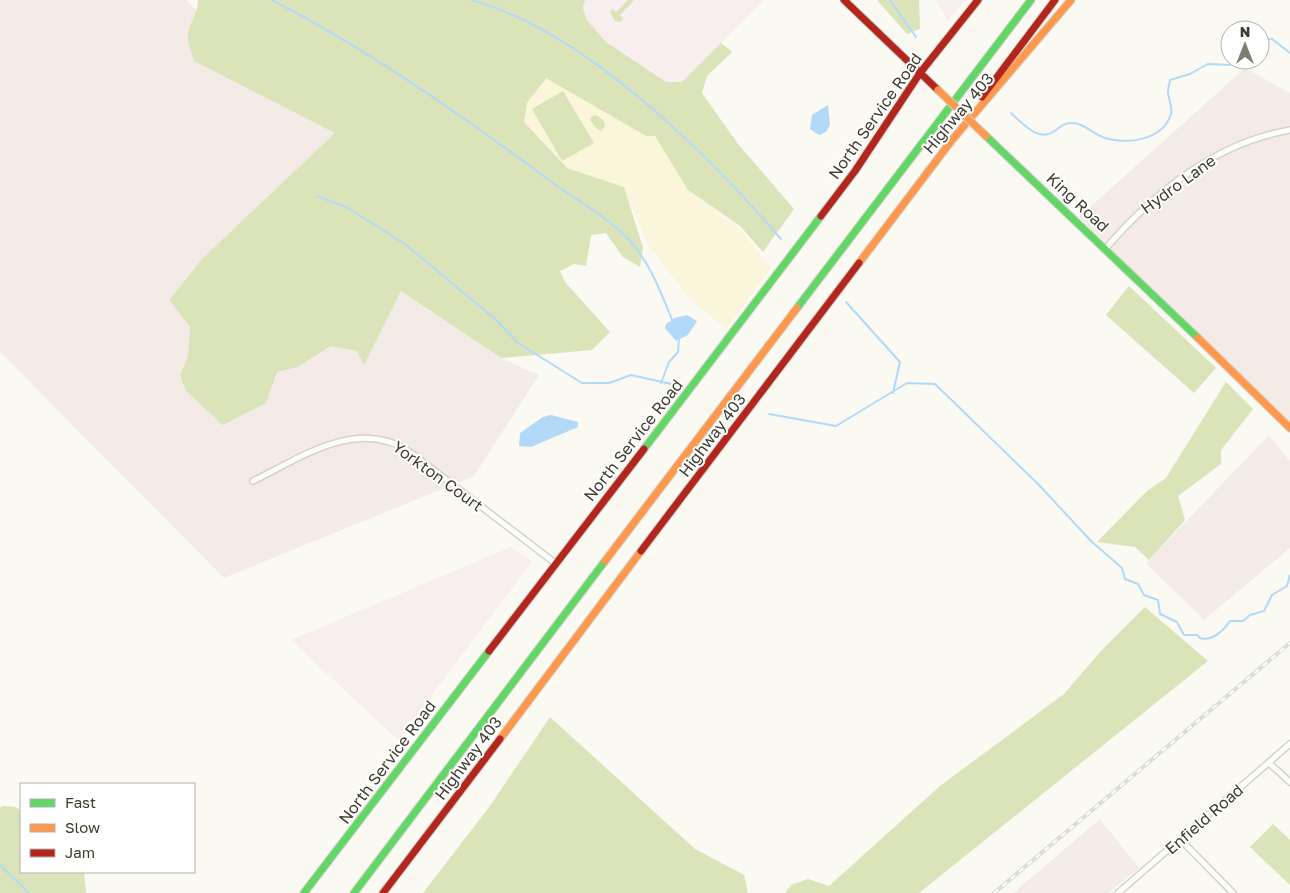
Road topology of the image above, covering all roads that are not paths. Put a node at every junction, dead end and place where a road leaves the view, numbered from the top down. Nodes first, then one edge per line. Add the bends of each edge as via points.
1 (844, 0) edge
2 (978, 0) edge
3 (1031, 0) edge
4 (1055, 0) edge
5 (1071, 0) edge
6 (920, 73) junction
7 (1290, 130) edge
8 (952, 140) junction
9 (1106, 248) junction
10 (1290, 428) edge
11 (253, 481) dead end
12 (555, 563) junction
13 (1290, 744) edge
14 (1269, 763) junction
15 (1290, 782) edge
16 (1181, 840) junction
17 (304, 893) edge
18 (354, 893) edge
19 (383, 893) edge
20 (1118, 893) edge
21 (1233, 893) edge

1 - 6 main road, King Road
2 - 6 main road, North Service Road
3 - 18 main road, Highway 403
4 - 8 main road
5 - 8 main road, Highway 403
6 - 9 main road, King Road, bridge
6 - 12 main road, North Service Road via 855,171
7 - 9 street, Hydro Lane via 1224,152 1190,172 1135,215
8 - 19 main road, Highway 403
9 - 10 main road, King Road
11 - 12 street, Yorkton Court via 332,444 352,438 385,439 410,452
12 - 17 main road, North Service Road
13 - 14 street, Enfield Road
14 - 15 street
14 - 16 street, Enfield Road
16 - 20 street, Enfield Road
16 - 21 street

